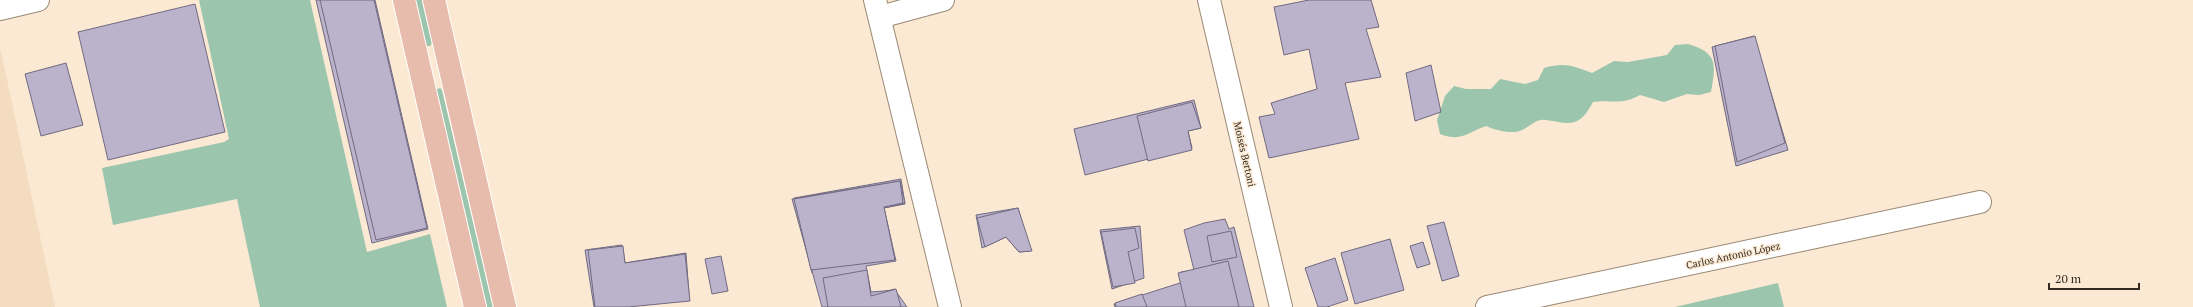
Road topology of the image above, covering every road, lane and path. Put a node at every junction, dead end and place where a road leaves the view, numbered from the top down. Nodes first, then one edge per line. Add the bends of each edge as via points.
1 (38, 0) edge
2 (404, 0) edge
3 (434, 0) edge
4 (943, 0) edge
5 (1209, 0) edge
6 (878, 8) edge
7 (0, 9) edge
8 (458, 104) junction
9 (430, 112) junction
10 (1980, 202) dead end
11 (475, 307) edge
12 (505, 307) edge
13 (950, 307) edge
14 (1281, 307) edge
15 (1487, 307) edge

1 - 7 street
2 - 9 main road
3 - 8 main road
4 - 6 street
5 - 14 street, Moisés Bertoni
6 - 13 street
8 - 9 main road
8 - 12 main road
9 - 11 main road
10 - 15 street, Carlos Antonio López

